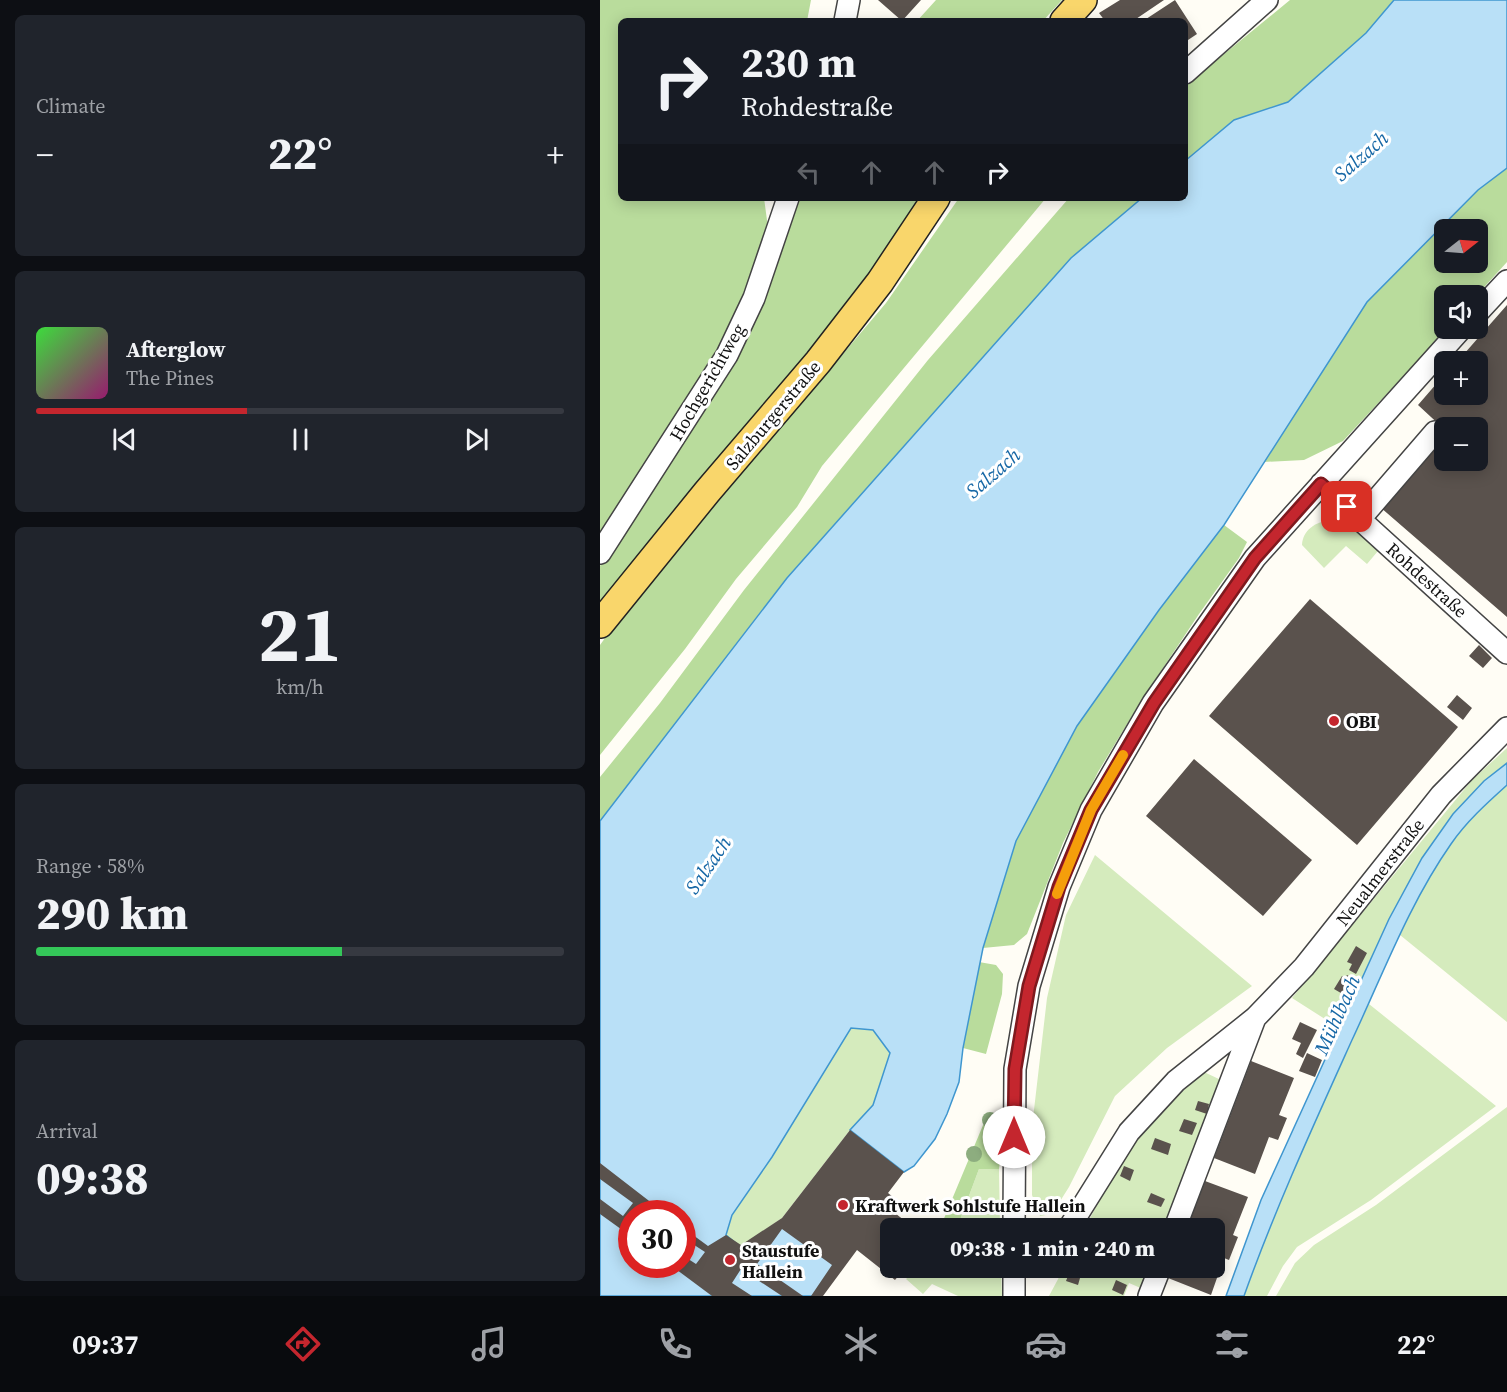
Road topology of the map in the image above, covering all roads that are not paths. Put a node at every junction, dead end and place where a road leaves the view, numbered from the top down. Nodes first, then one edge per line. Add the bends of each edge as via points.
1 (849, 0) edge
2 (1083, 0) edge
3 (1267, 0) edge
4 (846, 18) edge
5 (1067, 18) edge
6 (1188, 71) edge
7 (787, 201) edge
8 (934, 201) edge
9 (1507, 281) edge
10 (1488, 301) edge
11 (1452, 339) edge
12 (1434, 434) edge
13 (1321, 484) junction
14 (1360, 519) junction
15 (600, 553) edge
16 (600, 624) edge
17 (1507, 653) edge
18 (1507, 728) edge
19 (1255, 1018) junction
20 (1014, 1218) edge
21 (1076, 1218) edge
22 (1178, 1218) edge
23 (1015, 1278) edge
24 (1156, 1278) edge
25 (1014, 1296) edge
26 (1149, 1296) edge

1 - 4 street
2 - 5 main road
3 - 6 street
7 - 15 street, Hochgerichtweg via 754,298 727,355
8 - 16 main road, Salzburgerstraße via 880,282 818,362
9 - 10 street
11 - 13 street
12 - 14 street
13 - 14 street, Rohdestraße
13 - 20 street via 1255,558 1154,703 1091,810 1059,887 1029,986 1015,1069
14 - 17 street, Rohdestraße
18 - 19 street, Neualmerstraße via 1441,795 1304,967
19 - 21 street, Neualmerstraße via 1176,1081 1129,1132
19 - 22 street, Neualmerstraße
23 - 25 street
24 - 26 street

